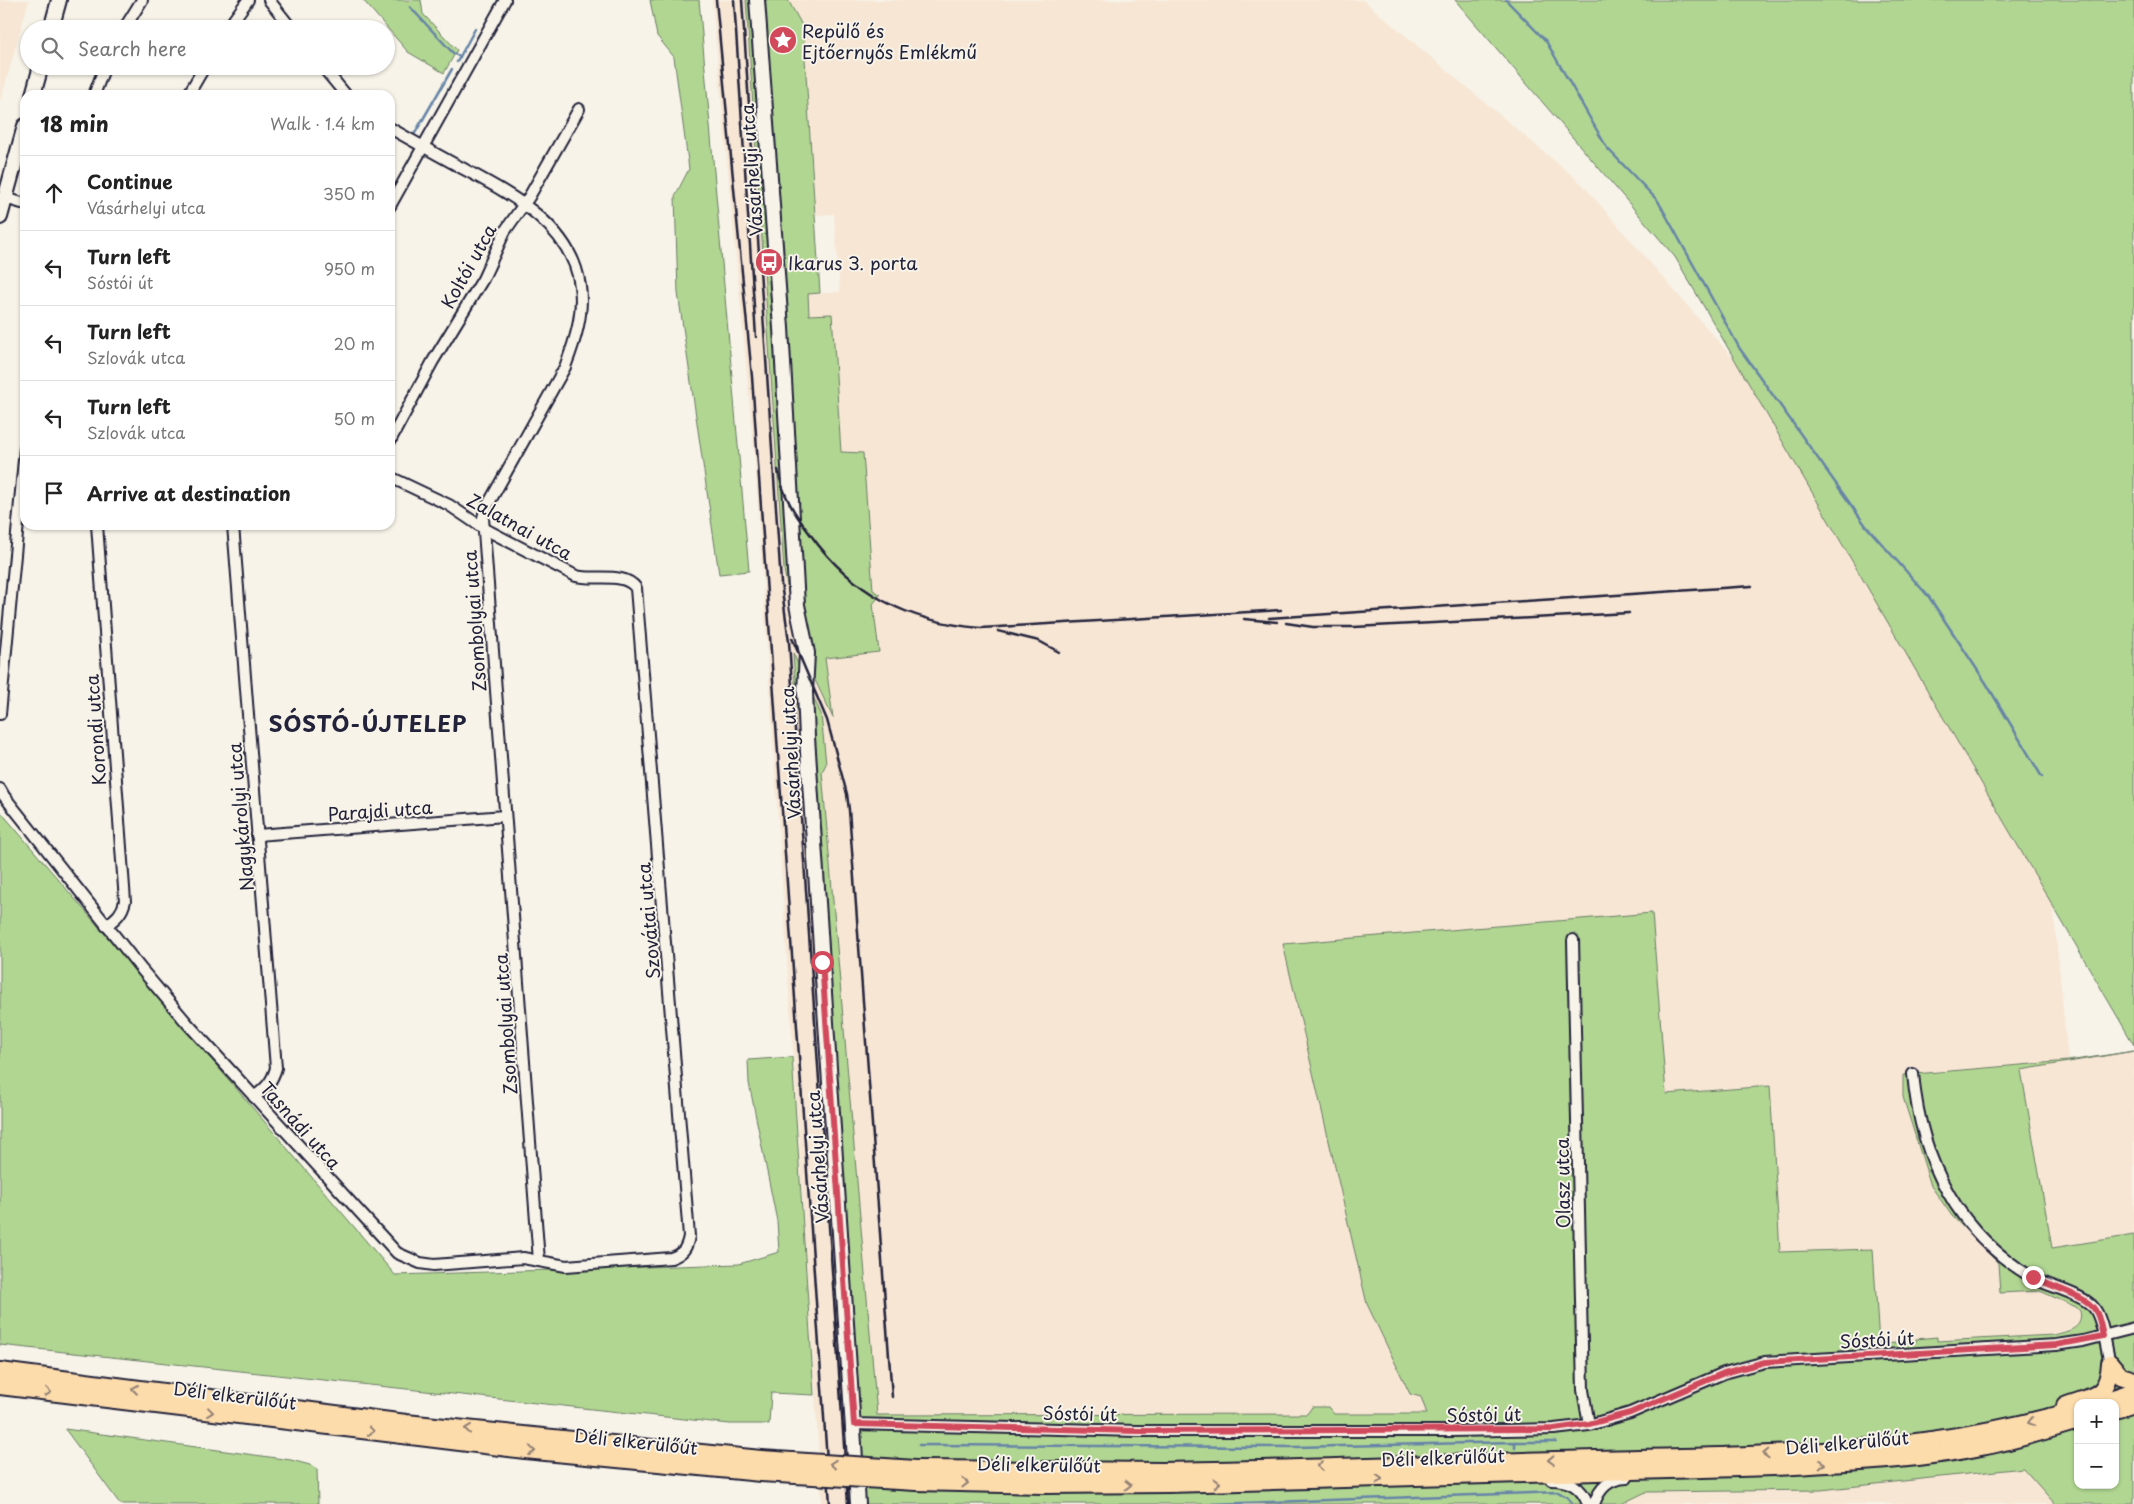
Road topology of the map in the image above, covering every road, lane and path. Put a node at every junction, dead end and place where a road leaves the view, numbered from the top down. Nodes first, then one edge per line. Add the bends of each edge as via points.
1 (59, 0) edge
2 (142, 0) edge
3 (248, 0) edge
4 (269, 0) edge
5 (504, 0) edge
6 (757, 0) edge
7 (54, 20) edge
8 (130, 20) edge
9 (234, 20) edge
10 (285, 20) edge
11 (39, 75) edge
12 (101, 75) edge
13 (200, 75) edge
14 (329, 75) edge
15 (34, 90) edge
16 (96, 90) edge
17 (191, 90) edge
18 (342, 90) edge
19 (579, 109) dead end
20 (395, 131) edge
21 (20, 144) edge
22 (423, 147) junction
23 (395, 197) edge
24 (5, 198) junction
25 (20, 202) edge
26 (524, 203) junction
27 (0, 217) edge
28 (395, 431) edge
29 (395, 479) edge
30 (20, 488) edge
31 (483, 528) junction
32 (97, 530) edge
33 (233, 530) edge
34 (636, 588) joint
35 (5, 605) edge
36 (0, 714) edge
37 (0, 789) edge
38 (505, 816) junction
39 (257, 835) junction
40 (106, 926) junction
41 (1572, 940) dead end
42 (1914, 1074) dead end
43 (254, 1097) junction
44 (684, 1251) joint
45 (539, 1261) junction
46 (2134, 1328) edge
47 (2103, 1336) junction
48 (2110, 1363) junction
49 (0, 1372) edge
50 (2134, 1380) edge
51 (0, 1386) edge
52 (2134, 1391) edge
53 (2110, 1399) edge
54 (2134, 1404) edge
55 (2119, 1409) edge
56 (2074, 1410) edge
57 (2052, 1416) junction
58 (2074, 1422) edge
59 (854, 1424) junction
60 (1589, 1424) junction
61 (760, 1466) junction
62 (1686, 1469) junction
63 (916, 1475) junction
64 (1500, 1475) junction
65 (858, 1504) edge
66 (1588, 1504) edge
67 (1594, 1504) edge

1 - 7 street
2 - 8 street
3 - 9 street
4 - 10 street
5 - 22 street
6 - 59 street, Vásárhelyi utca via 797,605 807,653 805,706
11 - 15 street
12 - 16 street
13 - 17 street
14 - 18 street
19 - 26 street, Koltói utca
20 - 22 street, Zsombolyai utca
21 - 24 street
22 - 23 street
22 - 26 street, Zsombolyai utca
24 - 25 street
24 - 27 street
26 - 28 street, Koltói utca via 505,231 482,279 432,361
26 - 31 street, Zsombolyai utca via 570,254 580,285 580,322 565,367 485,510
29 - 31 street, Zalatnai utca via 449,505
30 - 35 street
31 - 34 street, Zalatnai utca via 576,576 625,579
31 - 38 street, Zsombolyai utca
32 - 40 street, Korondi utca via 125,901 118,917
33 - 39 street, Nagykárolyi utca
34 - 44 street, Szovátai utca via 689,1236
35 - 36 street
37 - 40 street, Tasnádi utca
38 - 39 street, Parajdi utca
38 - 45 street, Zsombolyai utca
39 - 43 street, Nagykárolyi utca via 276,1068 266,1088
40 - 43 street, Tasnádi utca
41 - 60 street, Olasz utca via 1583,1390
42 - 47 street via 1916,1104 1924,1139 1944,1189 1959,1212 1977,1233 2015,1265 2092,1306 2099,1317
43 - 45 street, Tasnádi utca via 397,1253 434,1265 523,1258
44 - 45 street, Tasnádi utca via 671,1258 566,1266
46 - 47 street, Sóstói út
47 - 48 street
47 - 60 street, Sóstói út via 2056,1345 1765,1362 1724,1373 1630,1413
48 - 50 main road via 2121,1376
48 - 57 main road via 2108,1381 2101,1392 2065,1405
61 -> 49 main road, Déli elkerülőút
51 -> 61 main road, Déli elkerülőút via 525,1450
52 - 53 main road
54 - 55 main road
56 - 57 main road, Déli elkerülőút
57 -> 63 main road, Déli elkerülőút via 1931,1441 1774,1453
62 -> 58 main road, Déli elkerülőút via 1862,1462 1937,1454 1986,1446
59 - 60 street, Sóstói út via 1137,1431 1554,1429
59 - 65 street, Vásárhelyi utca
61 - 63 main road, Déli elkerülőút, bridge
62 - 64 main road, Déli elkerülőút
62 - 67 street via 1612,1480 1601,1489
63 -> 64 main road, Déli elkerülőút via 1168,1484
64 - 66 street via 1574,1484

